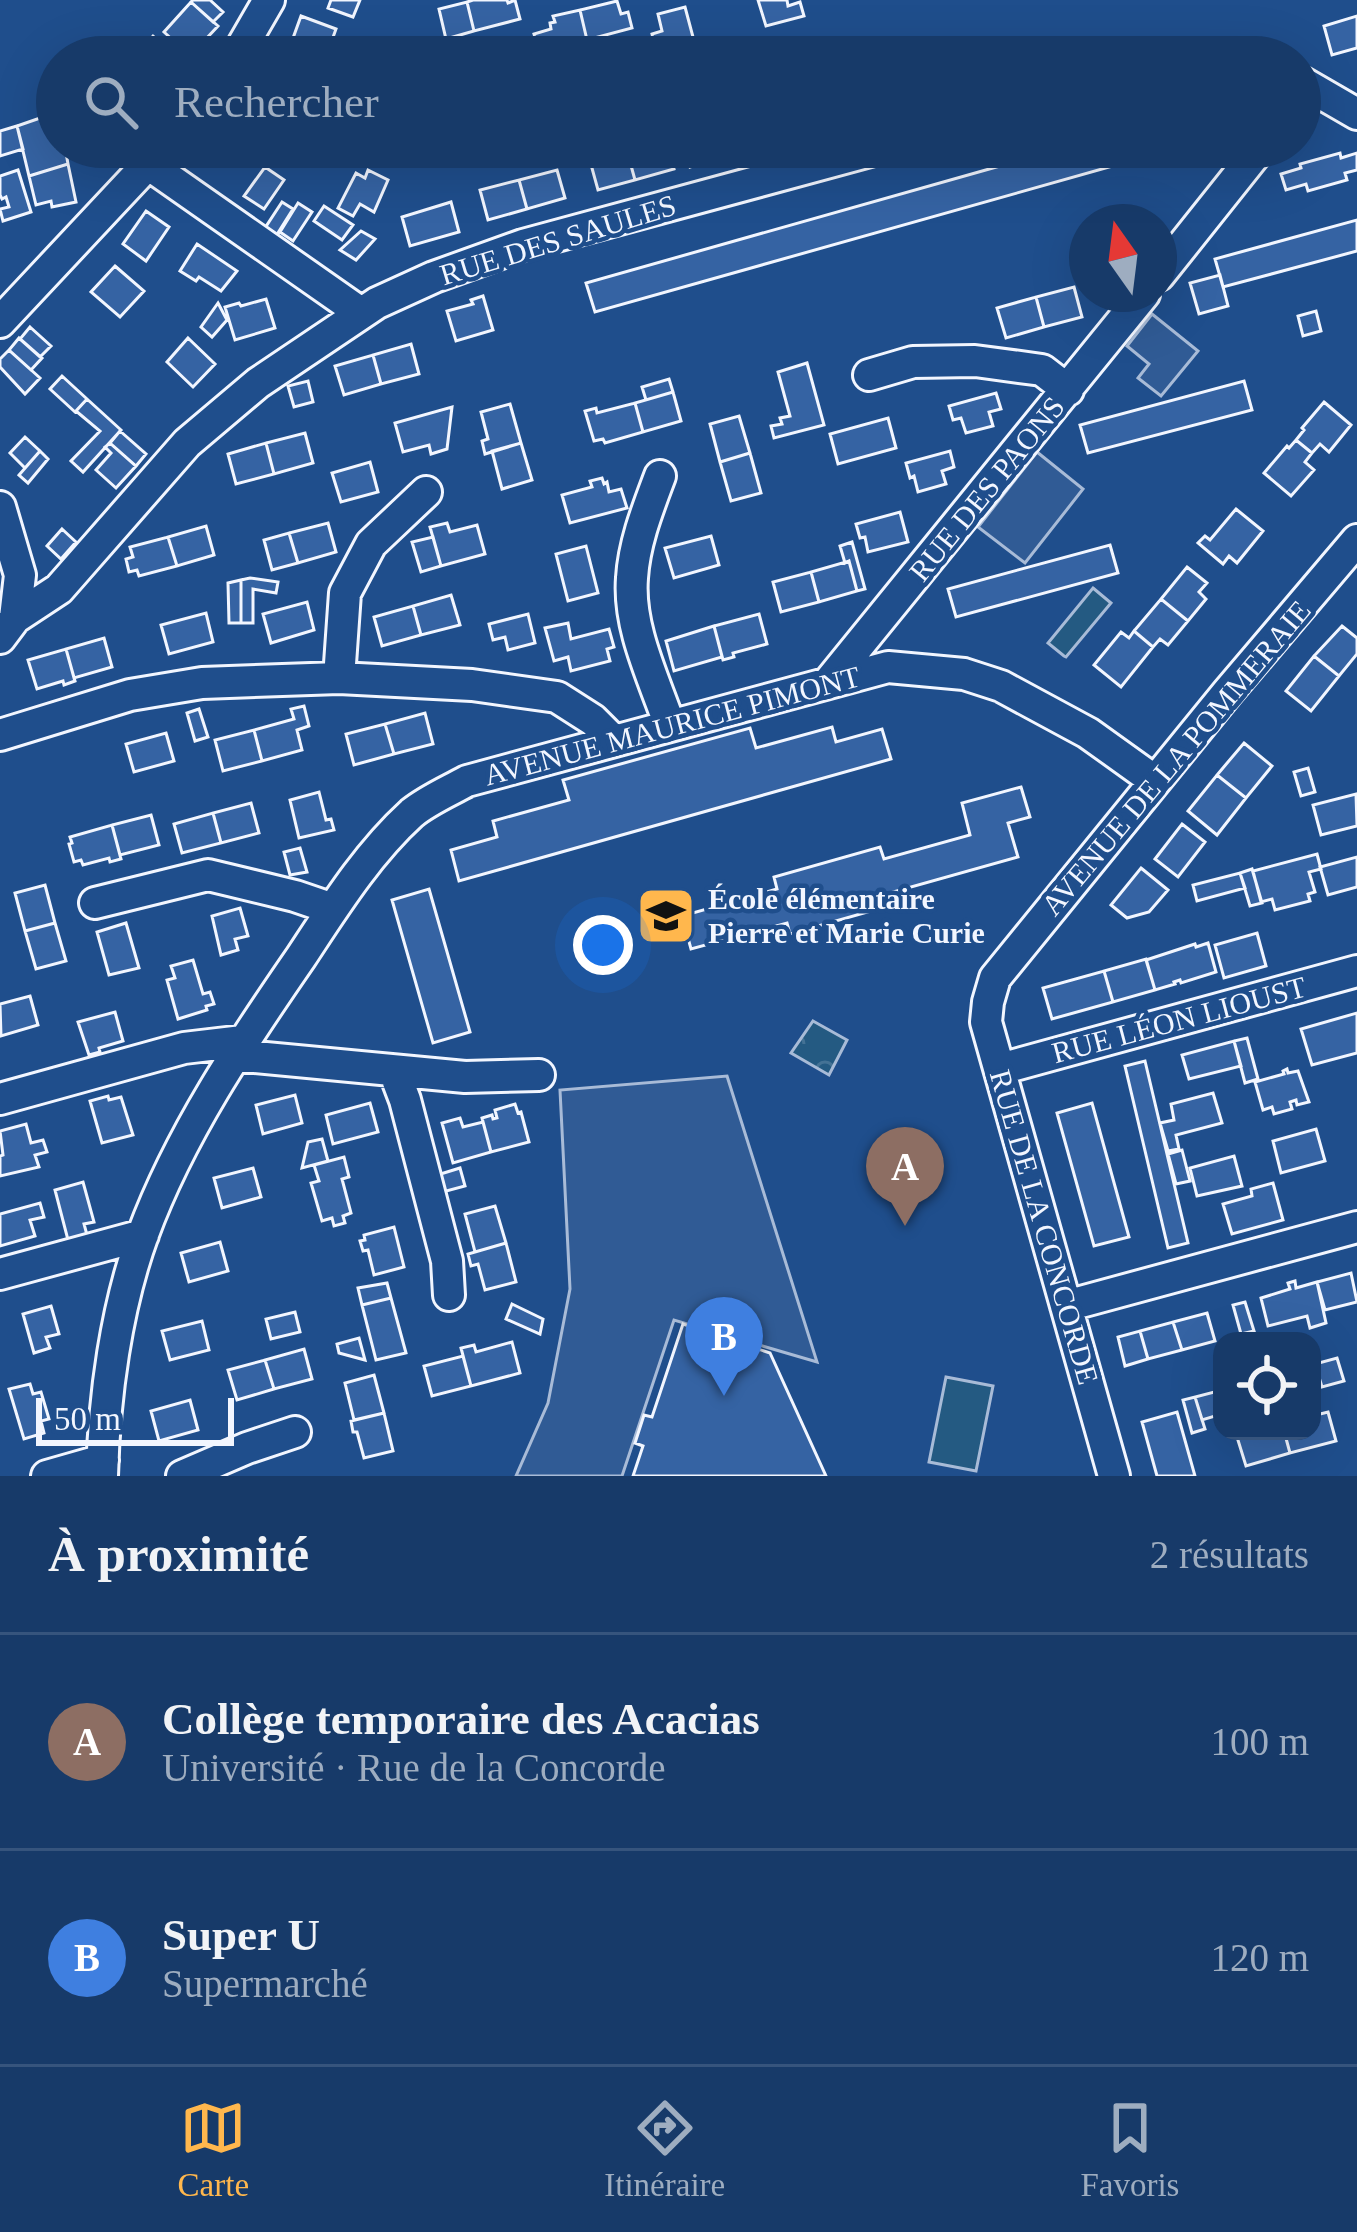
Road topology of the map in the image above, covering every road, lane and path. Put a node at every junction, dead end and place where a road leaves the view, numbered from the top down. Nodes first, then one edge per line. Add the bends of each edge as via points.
1 (268, 0) edge
2 (248, 36) edge
3 (1321, 97) edge
4 (1357, 114) edge
5 (144, 168) edge
6 (171, 168) edge
7 (808, 168) edge
8 (1244, 168) edge
9 (1177, 252) edge
10 (1130, 312) edge
11 (361, 313) junction
12 (0, 322) edge
13 (869, 375) dead end
14 (1068, 390) junction
15 (660, 476) dead end
16 (426, 492) dead end
17 (0, 507) edge
18 (1357, 540) edge
19 (8, 628) edge
20 (339, 678) junction
21 (828, 682) junction
22 (670, 726) junction
23 (0, 735) edge
24 (613, 740) junction
25 (1155, 781) junction
26 (95, 903) dead end
27 (334, 909) junction
28 (1357, 971) edge
29 (995, 977) joint
30 (238, 1048) junction
31 (1000, 1069) junction
32 (394, 1071) junction
33 (539, 1076) dead end
34 (0, 1099) edge
35 (1357, 1227) edge
36 (143, 1235) junction
37 (0, 1274) edge
38 (449, 1295) dead end
39 (1066, 1306) junction
40 (295, 1432) dead end
41 (103, 1468) edge
42 (47, 1476) edge
43 (182, 1476) edge
44 (1114, 1476) edge

1 - 2 street
3 - 4 street
5 - 12 street
6 - 11 street
7 - 11 street, RUE DES SAULES via 523,245
8 - 9 street
10 - 14 street, RUE DES PAONS
11 - 19 street, RUE DES SAULES via 187,442 59,589
13 - 14 street via 913,362 975,361 1042,370
14 - 21 street, RUE DES PAONS
15 - 22 street via 632,579 637,631
16 - 20 street via 371,544 345,593
17 - 19 street via 20,575
18 - 25 street, AVENUE DE LA POMMERAIE
20 - 23 street via 202,683 130,695
20 - 24 street via 556,697
21 - 22 street, AVENUE MAURICE PIMONT
21 - 25 street, AVENUE MAURICE PIMONT via 888,667 964,674 1088,733
22 - 24 street, AVENUE MAURICE PIMONT
24 - 27 street, AVENUE MAURICE PIMONT via 467,781 417,809
25 - 29 street, AVENUE DE LA POMMERAIE
26 - 27 street via 208,875
27 - 30 street, AVENUE MAURICE PIMONT
28 - 31 street, RUE LÉON LIOUST
29 - 31 street, RUE DE LA CONCORDE via 986,1022
30 - 32 street
30 - 34 street via 184,1048
30 - 36 street, AVENUE MAURICE PIMONT
31 - 39 street, RUE DE LA CONCORDE
32 - 33 street
32 - 38 street via 447,1261
35 - 39 street
36 - 37 street
36 - 41 street, AVENUE MAURICE PIMONT via 120,1318
39 - 44 street, RUE DE LA CONCORDE
40 - 43 street
41 - 42 street

